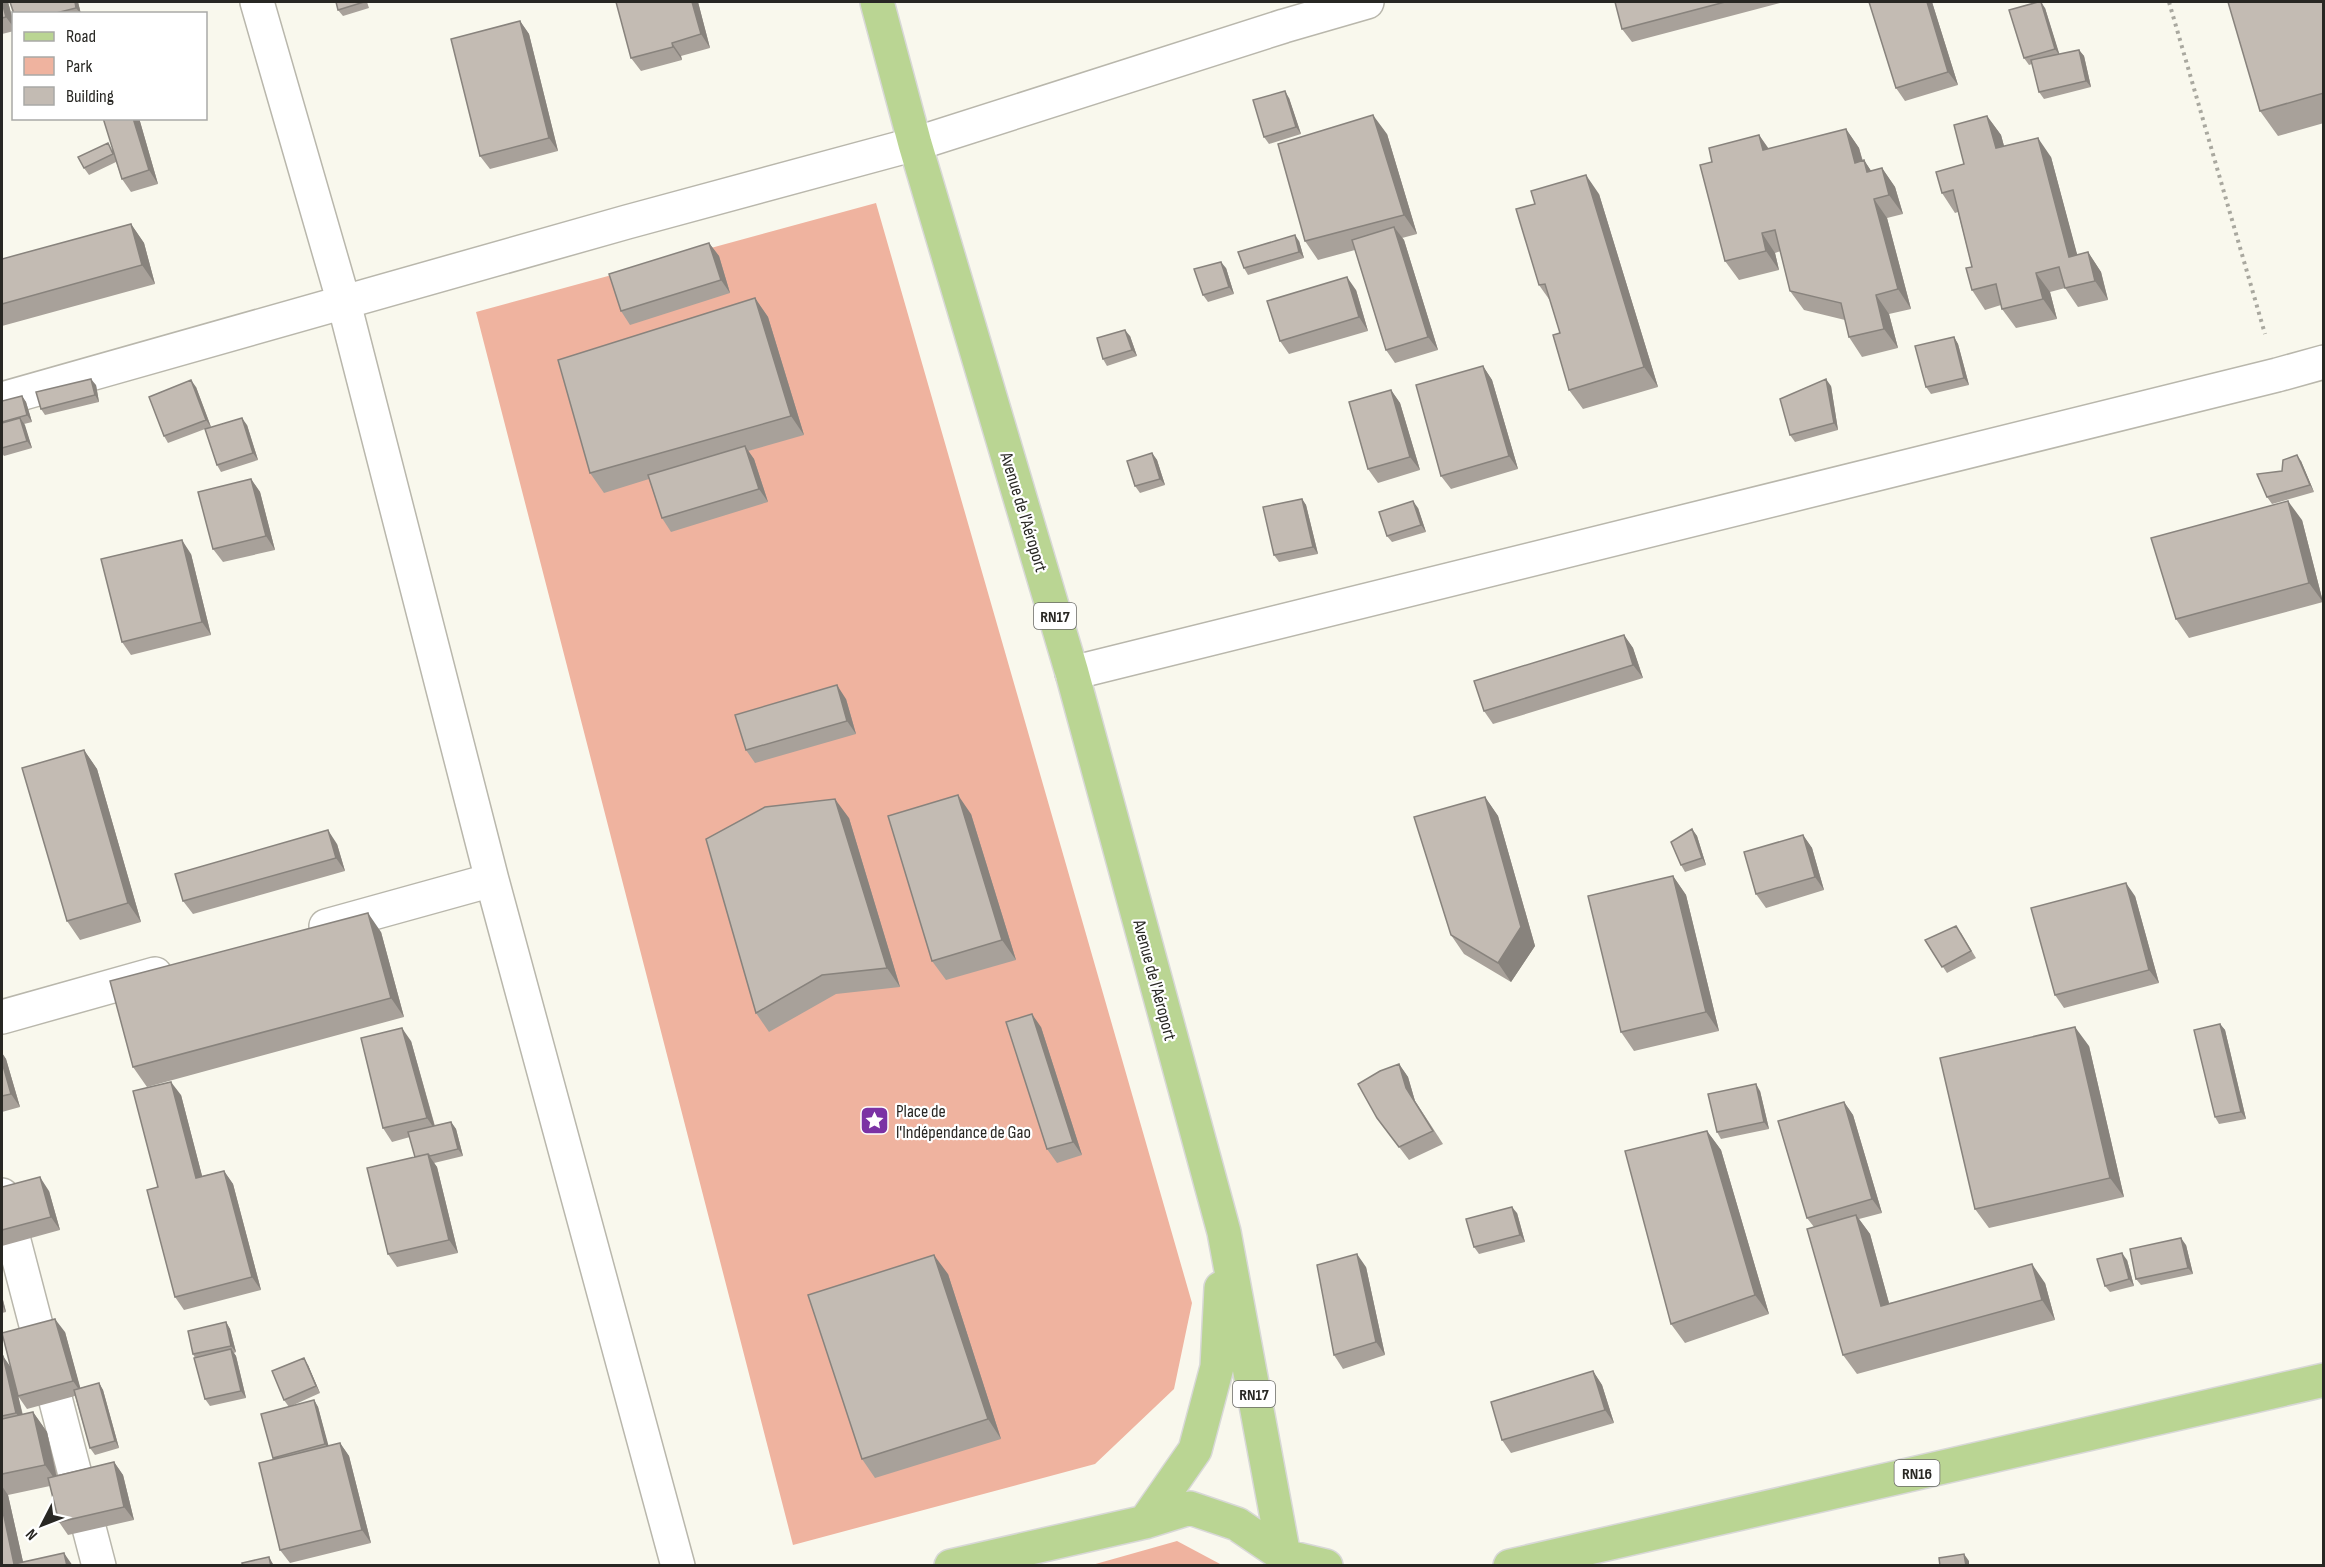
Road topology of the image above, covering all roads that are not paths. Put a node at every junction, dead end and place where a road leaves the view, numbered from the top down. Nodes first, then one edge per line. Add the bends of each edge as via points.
1 (256, 2) edge
2 (877, 2) edge
3 (1367, 2) edge
4 (1280, 14) edge
5 (915, 144) junction
6 (344, 303) junction
7 (2324, 362) edge
8 (2, 399) edge
9 (1072, 673) junction
10 (492, 880) junction
11 (298, 934) edge
12 (184, 966) edge
13 (2, 1017) edge
14 (2, 1195) edge
15 (1224, 1232) junction
16 (2324, 1380) edge
17 (1145, 1522) junction
18 (1288, 1561) edge
19 (99, 1566) edge
20 (678, 1566) edge
21 (951, 1566) edge
22 (1326, 1566) edge
23 (1510, 1566) edge

1 - 6 street
2 - 5 main road, Avenue de l'Aéroport / RN17
3 - 4 street
4 - 5 street
5 - 6 street
5 - 9 main road, Avenue de l'Aéroport / RN17
6 - 8 street
6 - 10 street
7 - 9 street
9 - 15 main road, Avenue de l'Aéroport / RN17
10 - 11 street
10 - 20 street
12 - 13 street
14 - 19 street
15 - 17 main road, RN17 via 1217,1367 1198,1439 1195,1450
15 - 18 main road, RN17
16 - 23 main road, RN16
17 - 18 main road via 1190,1508 1237,1524
17 - 21 main road
18 - 22 main road

